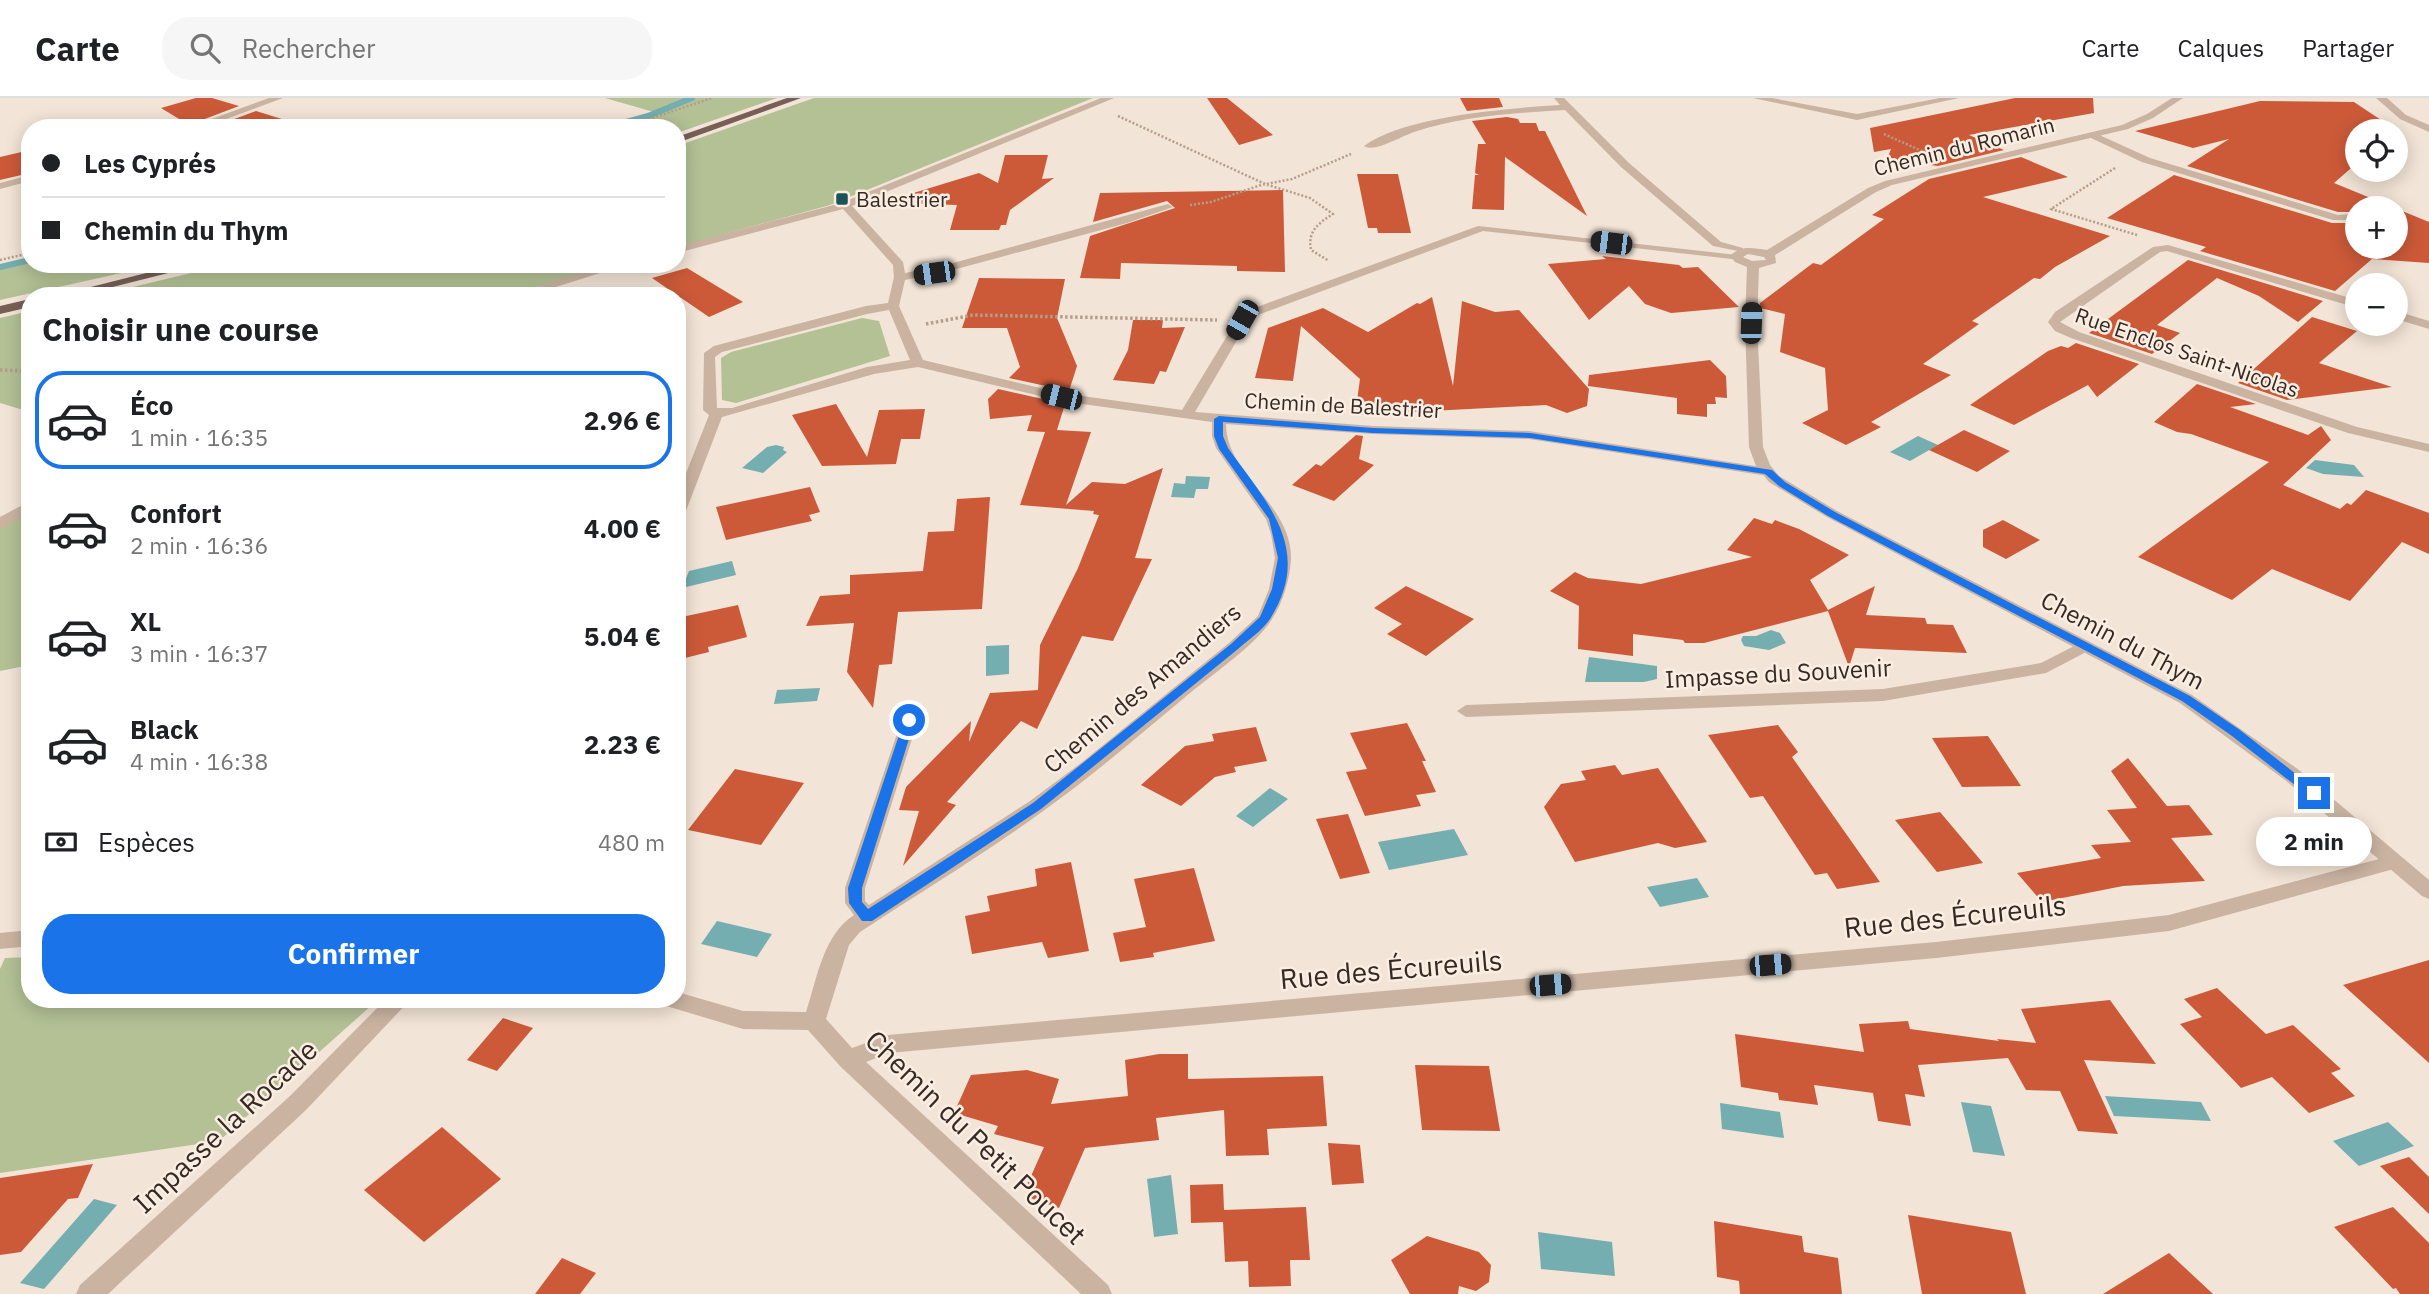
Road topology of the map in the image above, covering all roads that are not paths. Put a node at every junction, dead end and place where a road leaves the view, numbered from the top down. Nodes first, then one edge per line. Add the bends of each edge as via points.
1 (278, 98) edge
2 (796, 98) edge
3 (1109, 98) edge
4 (1758, 98) edge
5 (1954, 98) edge
6 (2178, 98) edge
7 (2381, 98) edge
8 (1563, 102) edge
9 (218, 119) edge
10 (2429, 127) edge
11 (2094, 136) junction
12 (686, 137) edge
13 (1369, 146) road end
14 (21, 180) edge
15 (0, 186) edge
16 (845, 205) junction
17 (1168, 207) road end
18 (2345, 217) edge
19 (1717, 244) junction
20 (686, 248) edge
21 (1688, 252) junction
22 (1739, 254) junction
23 (1769, 254) junction
24 (1753, 265) junction
25 (159, 273) edge
26 (592, 273) edge
27 (900, 277) junction
28 (100, 287) edge
29 (544, 287) edge
30 (2345, 300) edge
31 (21, 305) edge
32 (893, 306) junction
33 (0, 309) edge
34 (2408, 319) edge
35 (2429, 325) edge
36 (918, 363) junction
37 (716, 414) junction
38 (1186, 415) junction
39 (1219, 419) junction
40 (2429, 447) edge
41 (1768, 472) junction
42 (686, 492) edge
43 (21, 511) edge
44 (0, 524) edge
45 (2084, 646) junction
46 (1466, 711) dead end
47 (909, 720) dead end
48 (2394, 862) junction
49 (2429, 891) edge
50 (867, 917) junction
51 (21, 939) edge
52 (0, 941) edge
53 (686, 1003) edge
54 (391, 1008) edge
55 (814, 1021) junction
56 (848, 1059) junction
57 (89, 1294) edge
58 (1099, 1294) edge

1 - 9 street
2 - 12 main road
3 - 16 street
4 - 5 street via 1846,117
6 - 11 street, Chemin du Romarin via 2139,122
7 - 10 street via 2403,117
8 - 13 street via 1457,118
8 - 19 street via 1625,165
11 - 18 street via 2146,160
11 - 23 street, Chemin du Romarin via 1904,178 1872,190
14 - 15 street
16 - 20 street
16 - 27 street via 899,264
17 - 27 street via 951,268
19 - 21 street
19 - 22 street
21 - 22 street
21 - 38 street via 1482,228 1245,316
22 - 23 street via 1752,250
22 - 24 street
23 - 24 street, Chemin du Romarin via 1772,261
24 - 41 street via 1756,447
25 - 28 main road
26 - 29 street
27 - 32 street
30 - 40 street, Rue Enclos Saint-Nicolas via 2168,248 2157,249 2054,322 2075,335 2353,430
31 - 33 main road
32 - 36 street
32 - 37 street via 718,349 709,356 710,410
34 - 35 street
36 - 37 street, Chemin de Balestrier via 872,370
36 - 38 street, Chemin de Balestrier via 1061,397
37 - 42 street
38 - 39 street, Chemin de Balestrier
39 - 41 street, Chemin de Balestrier via 1530,435
39 - 50 street, Chemin des Amandiers via 1223,449 1279,534 1283,558 1265,618 1037,806
41 - 45 street, Chemin du Thym via 1832,514
43 - 44 street
45 - 46 street, Impasse du Souvenir via 2046,668 1883,695
45 - 48 street, Chemin du Thym via 2186,699 2236,733
47 - 50 street via 855,888 855,903
48 - 49 street, Chemin du Thym
48 - 56 street, Rue des Écureuils via 2169,923 1936,950 888,1044
50 - 55 street, Chemin des Amandiers via 840,941
51 - 52 street
53 - 55 street via 743,1020
54 - 57 street, Impasse la Rocade via 298,1102
55 - 56 street, Chemin du Petit Poucet
56 - 58 street, Chemin du Petit Poucet

